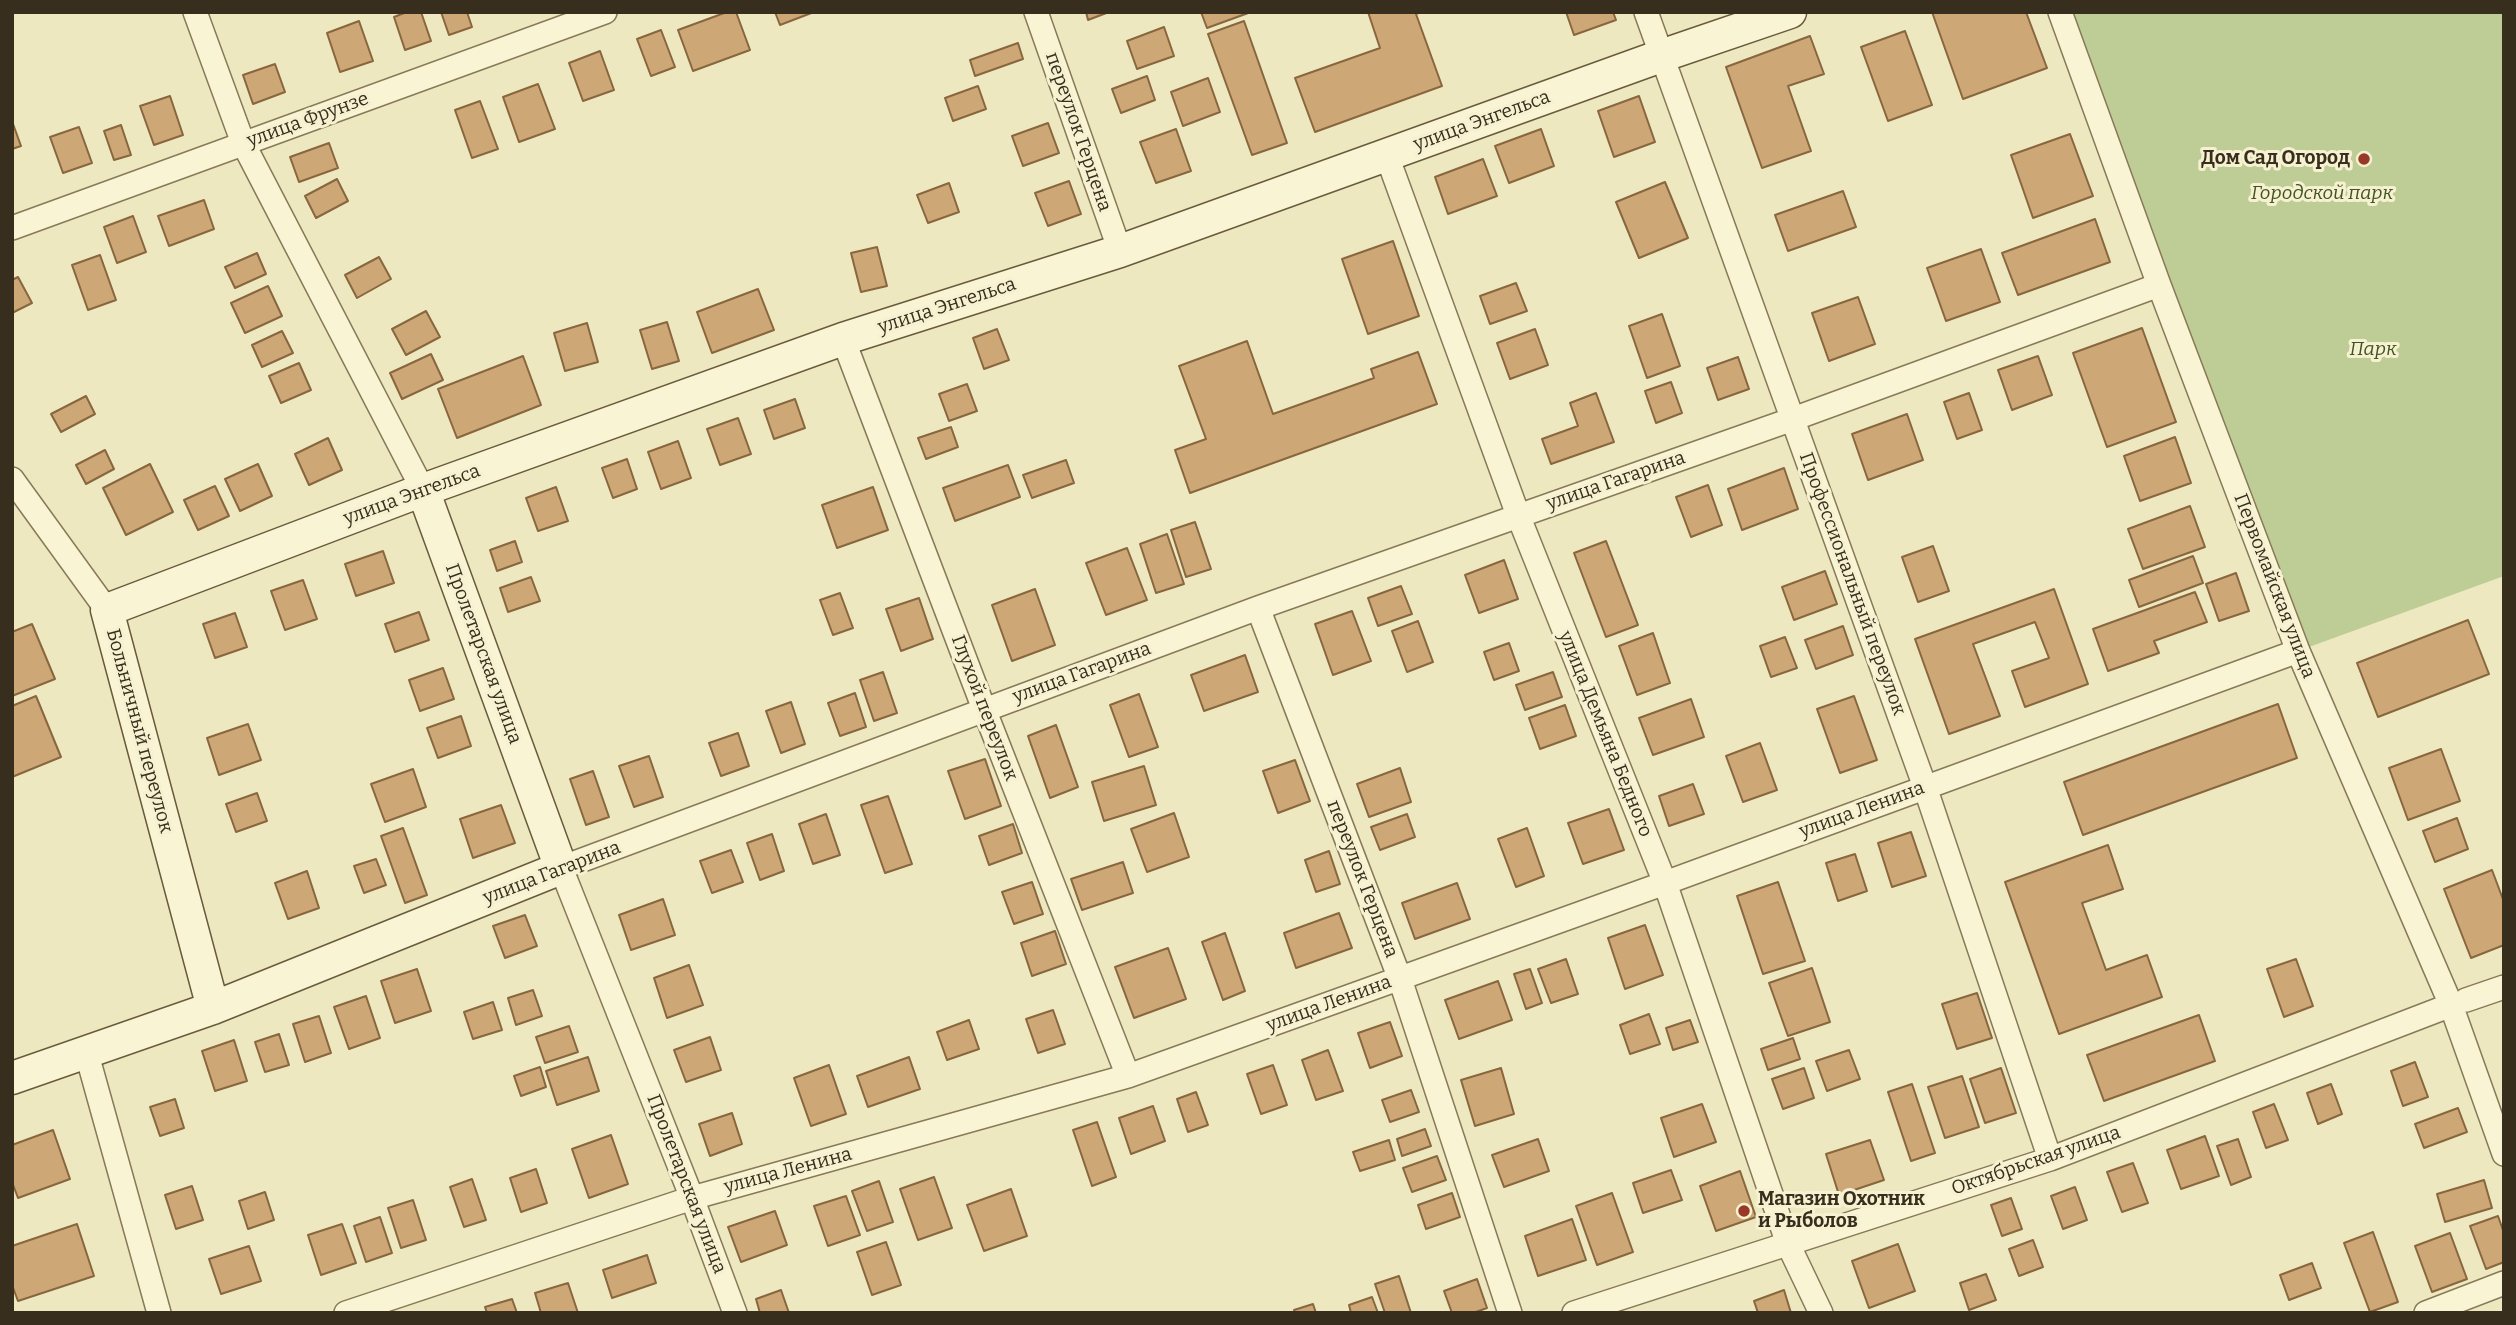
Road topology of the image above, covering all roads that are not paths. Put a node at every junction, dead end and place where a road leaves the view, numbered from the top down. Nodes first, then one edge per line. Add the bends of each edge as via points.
1 (195, 12) edge
2 (605, 12) edge
3 (1036, 12) edge
4 (1646, 12) edge
5 (1790, 12) edge
6 (2060, 12) edge
7 (1661, 56) junction
8 (243, 143) junction
9 (1387, 156) junction
10 (12, 228) edge
11 (1120, 251) junction
12 (2159, 285) junction
13 (843, 339) junction
14 (1793, 419) junction
15 (12, 479) edge
16 (423, 490) junction
17 (1518, 516) junction
18 (1258, 608) junction
19 (107, 610) junction
20 (2298, 651) junction
21 (984, 709) junction
22 (1925, 787) junction
23 (561, 869) junction
24 (1665, 883) junction
25 (1400, 979) junction
26 (2504, 986) edge
27 (2459, 1003) junction
28 (213, 1008) junction
29 (86, 1051) junction
30 (1128, 1076) junction
31 (12, 1078) edge
32 (2504, 1154) edge
33 (2050, 1159) junction
34 (692, 1198) junction
35 (1788, 1244) junction
36 (2504, 1283) edge
37 (159, 1313) edge
38 (346, 1313) edge
39 (735, 1313) edge
40 (1510, 1313) edge
41 (1574, 1313) edge
42 (1821, 1313) edge
43 (2426, 1313) edge

1 - 8 street, Пролетарская улица
2 - 8 street, улица Фрунзе
3 - 11 street, переулок Герцена
4 - 7 street, Профессиональный переулок
5 - 7 main road, улица Энгельса
6 - 12 street, Первомайская улица
7 - 9 main road, улица Энгельса
7 - 14 street, Профессиональный переулок
8 - 10 street, улица Фрунзе
8 - 16 street, Пролетарская улица
9 - 11 main road, улица Энгельса
9 - 17 street, улица Демьяна Бедного
11 - 13 main road, улица Энгельса
12 - 14 street, улица Гагарина
12 - 20 street, Первомайская улица
13 - 16 main road, улица Энгельса
13 - 21 street, Глухой переулок
14 - 17 street, улица Гагарина
14 - 22 street, Профессиональный переулок
15 - 19 street, Больничный переулок
16 - 19 main road, улица Энгельса
16 - 23 main road, Пролетарская улица
17 - 18 street, улица Гагарина
17 - 24 street, улица Демьяна Бедного
18 - 21 street, улица Гагарина
18 - 25 street, переулок Герцена
19 - 28 main road, Больничный переулок
20 - 22 street, улица Ленина
20 - 27 street, Первомайская улица
21 - 23 street, улица Гагарина
21 - 30 street, Глухой переулок
22 - 24 street, улица Ленина
22 - 33 street, Профессиональный переулок
23 - 28 main road, улица Гагарина
23 - 34 street, Пролетарская улица
24 - 25 street, улица Ленина
24 - 35 street, улица Демьяна Бедного
25 - 30 street, улица Ленина
25 - 40 street, переулок Герцена
26 - 27 street, Октябрьская улица
27 - 32 street, Первомайская улица
27 - 33 street, Октябрьская улица
28 - 29 main road, улица Гагарина
29 - 31 main road, улица Гагарина
29 - 37 street
30 - 34 street, улица Ленина
33 - 35 street, Октябрьская улица
34 - 38 street, улица Ленина
34 - 39 street, Пролетарская улица
35 - 41 street, Октябрьская улица
35 - 42 street, улица Демьяна Бедного
36 - 43 street

